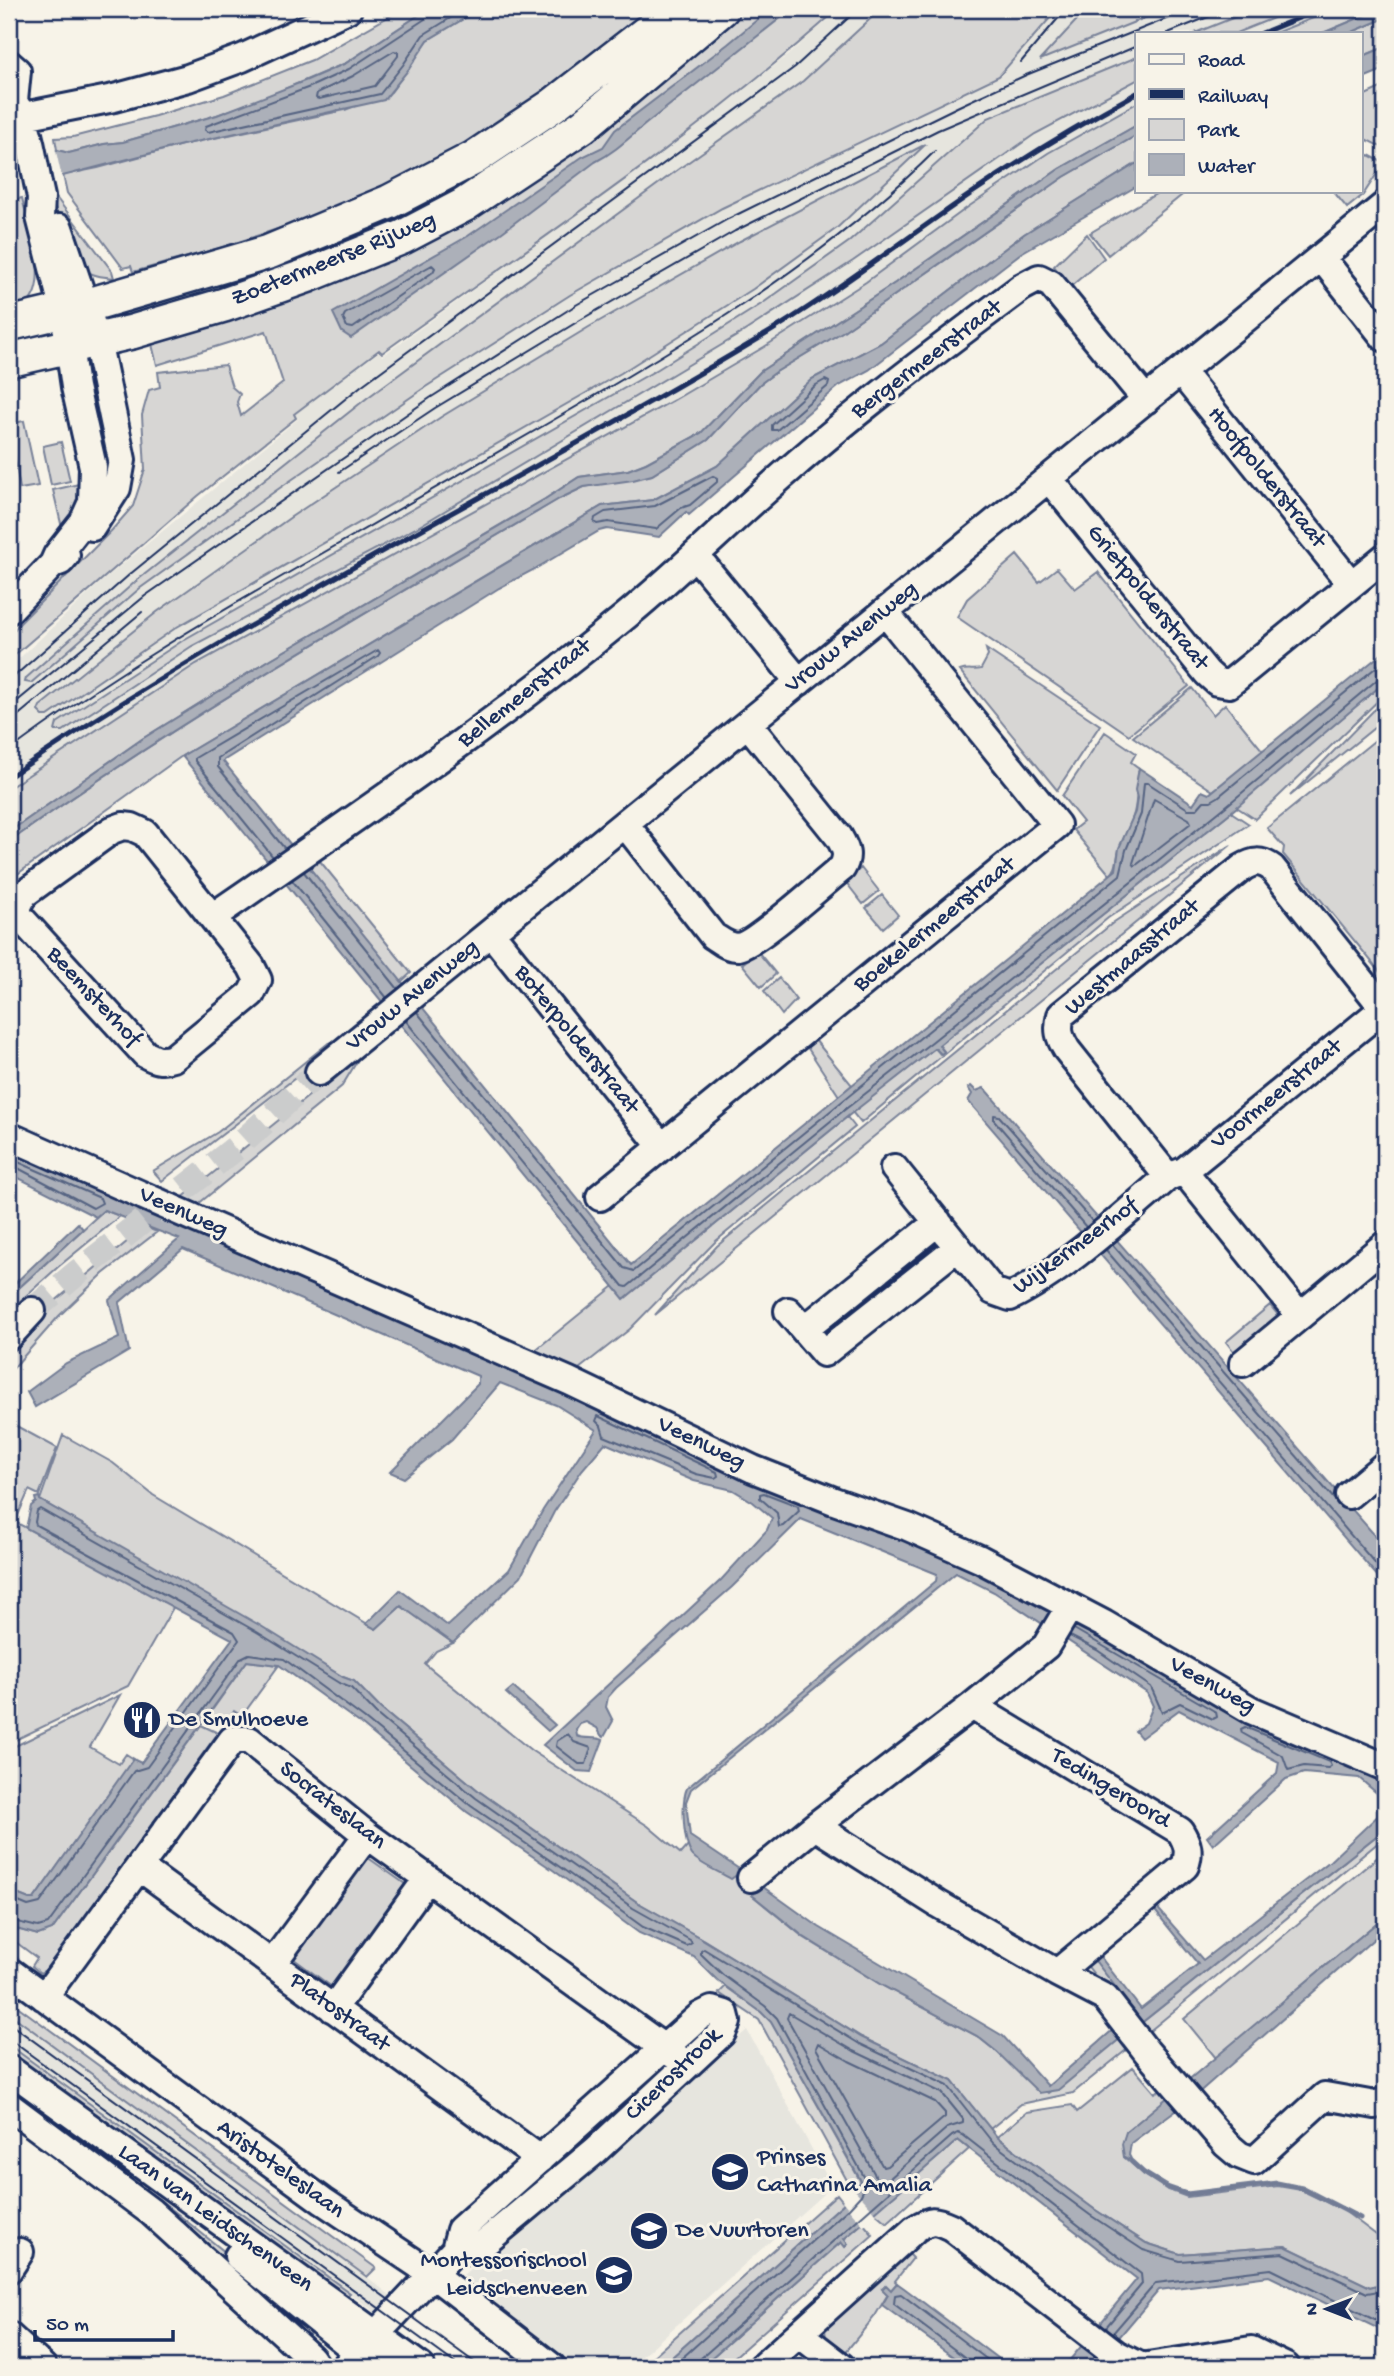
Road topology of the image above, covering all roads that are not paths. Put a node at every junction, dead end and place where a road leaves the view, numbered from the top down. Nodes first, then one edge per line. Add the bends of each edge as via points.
1 (348, 9) edge
2 (677, 9) edge
3 (722, 9) edge
4 (9, 64) edge
5 (13, 109) edge
6 (1385, 205) edge
7 (1321, 257) junction
8 (74, 308) junction
9 (9, 324) edge
10 (1385, 338) edge
11 (83, 343) junction
12 (9, 360) edge
13 (1181, 372) junction
14 (1146, 400) junction
15 (1049, 479) junction
16 (695, 555) junction
17 (1385, 557) edge
18 (1351, 584) junction
19 (9, 610) edge
20 (885, 612) junction
21 (799, 682) junction
22 (748, 724) junction
23 (625, 824) junction
24 (212, 917) junction
25 (491, 933) junction
26 (1385, 1009) edge
27 (319, 1072) tunnel mouth
28 (9, 1136) edge
29 (662, 1147) junction
30 (894, 1168) dead end
31 (1176, 1174) junction
32 (600, 1196) dead end
33 (938, 1222) junction
34 (1385, 1245) edge
35 (958, 1247) junction
36 (23, 1311) tunnel mouth
37 (1300, 1316) junction
38 (9, 1336) edge
39 (1243, 1363) dead end
40 (1385, 1465) edge
41 (1349, 1495) dead end
42 (1070, 1605) junction
43 (972, 1706) junction
44 (1385, 1767) edge
45 (815, 1826) junction
46 (367, 1835) junction
47 (139, 1867) junction
48 (751, 1878) dead end
49 (427, 1879) junction
50 (272, 1964) junction
51 (9, 1971) edge
52 (1057, 1973) junction
53 (44, 1997) junction
54 (333, 2009) junction
55 (665, 2048) junction
56 (688, 2065) junction
57 (9, 2070) edge
58 (9, 2086) edge
59 (1385, 2101) edge
60 (9, 2106) edge
61 (540, 2159) junction
62 (454, 2250) junction
63 (432, 2274) junction
64 (799, 2334) junction
65 (9, 2336) edge
66 (359, 2351) edge
67 (43, 2367) edge
68 (317, 2367) edge
69 (381, 2367) edge
70 (421, 2367) edge
71 (552, 2367) edge
72 (762, 2367) edge
73 (842, 2367) edge
74 (1142, 2367) edge
75 (1286, 2367) edge

1 - 5 street via 188,78 114,98
2 - 8 main road, Zoetermeerse Rijweg via 496,144 389,202 269,252
3 - 11 main road, Zoetermeerse Rijweg via 583,126 440,218 309,275 223,305
4 - 5 street via 17,71
5 - 8 street via 29,143 40,192 54,212
6 - 7 street, Vrouw Avenweg
7 - 10 street
7 - 13 street, Vrouw Avenweg
8 - 9 main road, Zoetermeerse Rijweg
8 - 11 street
11 - 12 main road, Zoetermeerse Rijweg
11 - 19 street via 75,387 93,467 92,502 53,564
13 - 14 street, Vrouw Avenweg
13 - 18 street, Hoofpolderstraat
14 - 15 street, Vrouw Avenweg
14 - 16 street, Bergermeerstraat via 1051,284 1040,278 885,390
15 - 18 street, Grietpolderstraat via 1217,682 1229,684
15 - 20 street, Vrouw Avenweg
16 - 21 street
16 - 24 street, Bellemeerstraat via 561,667 394,793
17 - 18 street, Grietpolderstraat
20 - 21 street, Vrouw Avenweg
20 - 29 street, Boekelermeerstraat via 1057,825
21 - 22 street, Vrouw Avenweg
22 - 23 street, Vrouw Avenweg
22 - 23 street via 847,851 842,868 755,939 741,947 728,946 713,936
23 - 25 street, Vrouw Avenweg
24 - 24 street, Beemsterhof via 258,981 251,995 173,1058 158,1061 145,1054 23,922 18,906 24,894 123,826 145,833
25 - 27 street, Vrouw Avenweg
25 - 29 street, Boterpolderstraat
26 - 31 street, Voormeerstraat
26 - 31 street, Westmaasstraat via 1272,868 1264,862 1242,868 1061,1015 1058,1026 1067,1050
28 - 42 street, Veenweg, bridge via 569,1381 753,1469 981,1559
29 - 32 street, Boekelermeerstraat
30 - 33 street, Wijkermeerhof
31 - 35 street, Wijkermeerhof via 1080,1250 1010,1297 993,1291
31 - 37 street, Westmaasstraat
33 - 35 street, Wijkermeerhof
33 - 35 street via 796,1320 824,1353
34 - 37 street
36 - 38 street
37 - 39 street
40 - 41 street
42 - 43 street via 1046,1646
42 - 44 street, Veenweg via 1251,1710
43 - 45 street
43 - 52 street, Tedingeroord via 1180,1831 1187,1843 1185,1866
45 - 48 street
45 - 52 street
46 - 47 street, Socrateslaan via 249,1740 232,1740
46 - 49 street, Socrateslaan
46 - 50 street
47 - 50 street, Platostraat
47 - 53 street, Socrateslaan
49 - 54 street
49 - 55 street, Socrateslaan
50 - 54 street, Platostraat
51 - 53 street, Aristoteleslaan
52 - 59 street via 1105,1998 1238,2155 1254,2161 1325,2096 1375,2105
53 - 63 street, Aristoteleslaan via 312,2193
54 - 61 street, Platostraat
55 - 56 street, Socrateslaan
55 - 56 street, Cicerostrook via 707,2011 726,2014 726,2029
55 - 61 street, Cicerostrook
56 - 62 street, Cicerostrook via 596,2150 475,2251
57 - 66 street, Laan van Leidschenveen
58 - 66 street, Laan van Leidschenveen via 186,2215
60 - 68 street via 151,2212
61 - 62 street, Cicerostrook via 460,2230
62 - 63 street, Cicerostrook
63 - 66 street, Cicerostrook
63 - 71 street, Aristoteleslaan
64 - 72 street
64 - 73 street
64 - 74 street via 915,2229 936,2220 1116,2354
65 - 67 street
66 - 69 street, Laan van Leidschenveen
66 - 70 street, Laan van Leidschenveen
74 - 75 street via 1251,2350

